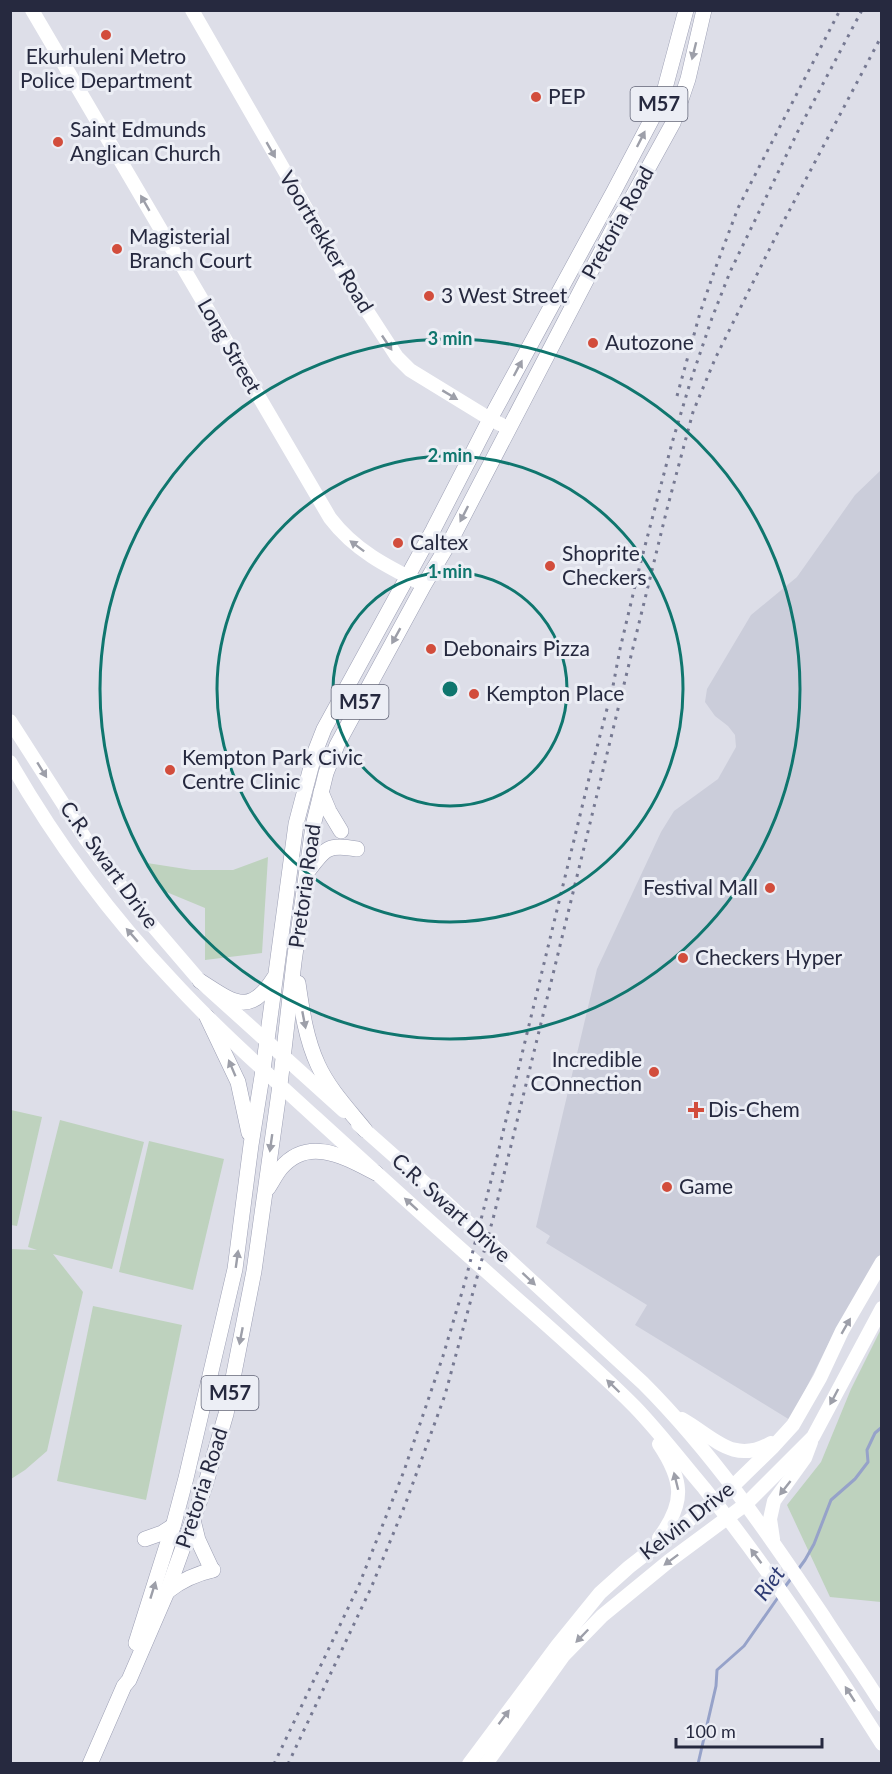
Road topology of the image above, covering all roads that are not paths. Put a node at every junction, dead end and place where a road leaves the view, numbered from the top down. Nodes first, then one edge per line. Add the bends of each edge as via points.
1 (32, 10) edge
2 (192, 10) edge
3 (686, 10) edge
4 (704, 10) edge
5 (490, 419) junction
6 (508, 428) junction
7 (407, 577) junction
8 (424, 585) junction
9 (10, 721) edge
10 (10, 762) edge
11 (321, 792) junction
12 (340, 831) dead end
13 (357, 849) dead end
14 (308, 871) junction
15 (294, 962) junction
16 (276, 975) junction
17 (200, 981) junction
18 (207, 1017) junction
19 (266, 1041) junction
20 (283, 1057) junction
21 (263, 1070) junction
22 (280, 1085) junction
23 (365, 1130) junction
24 (251, 1145) junction
25 (376, 1173) junction
26 (264, 1196) junction
27 (882, 1262) edge
28 (882, 1308) edge
29 (636, 1409) junction
30 (675, 1415) junction
31 (783, 1435) junction
32 (813, 1437) junction
33 (732, 1487) junction
34 (714, 1502) junction
35 (746, 1504) junction
36 (728, 1518) junction
37 (193, 1520) junction
38 (173, 1526) junction
39 (145, 1539) dead end
40 (774, 1542) junction
41 (649, 1552) junction
42 (167, 1592) junction
43 (124, 1686) junction
44 (882, 1705) edge
45 (882, 1744) edge
46 (90, 1764) edge
47 (469, 1764) edge
48 (486, 1764) edge

7 -> 1 main road, Long Street via 347,539 330,518
2 -> 5 main road, Voortrekker Road via 349,283 398,357 410,370
5 -> 3 main road, Pretoria Road / M57 via 654,115
4 -> 6 main road, Pretoria Road / M57 via 673,123
5 - 6 main road, Voortrekker Road
5 - 7 main road, Pretoria Road / M57
6 -> 8 main road, Pretoria Road / M57
7 - 8 main road, Long Street
7 - 16 main road, Pretoria Road / M57 via 315,752 296,824
8 -> 11 main road, Pretoria Road / M57 via 337,745
9 -> 17 main road, C.R. Swart Drive via 85,838 140,912
18 -> 10 main road, C.R. Swart Drive via 116,916 33,802
11 - 12 main road
11 - 14 main road, Pretoria Road / M57
13 - 14 main road via 330,848 320,854
14 - 15 main road, Pretoria Road / M57
15 - 20 main road, Pretoria Road / M57
15 -> 23 main road via 308,1038 318,1066
16 - 17 main road via 261,996 244,1003
16 - 19 main road, Pretoria Road / M57
17 - 19 main road, C.R. Swart Drive
18 - 21 main road, C.R. Swart Drive
24 -> 18 main road via 238,1082
19 - 20 main road, C.R. Swart Drive
19 - 21 main road, Pretoria Road / M57
20 - 22 main road, Pretoria Road / M57
20 - 23 main road, C.R. Swart Drive
21 - 22 main road, C.R. Swart Drive
21 - 24 main road, Pretoria Road / M57
22 - 25 main road, C.R. Swart Drive
22 -> 26 main road, Pretoria Road / M57
23 -> 30 main road, C.R. Swart Drive
38 -> 24 main road, Pretoria Road / M57 via 235,1269
25 - 26 main road via 329,1152 308,1152 280,1169
29 -> 25 main road, C.R. Swart Drive
26 -> 37 main road, Pretoria Road / M57 via 254,1271 226,1414
31 -> 27 main road, Kelvin Drive via 807,1401
28 -> 32 main road, Kelvin Drive
29 - 34 main road, C.R. Swart Drive
41 -> 29 main road via 671,1522 679,1491 673,1468
30 - 31 main road via 736,1451 760,1449
30 - 33 main road, C.R. Swart Drive
31 - 33 main road, Kelvin Drive
32 - 35 main road, Kelvin Drive
32 -> 40 main road via 805,1458 771,1509
33 - 34 main road, Kelvin Drive
33 - 35 main road, C.R. Swart Drive
34 - 36 main road, C.R. Swart Drive
34 - 41 main road, Kelvin Drive
35 - 36 main road, Kelvin Drive
35 - 40 main road, C.R. Swart Drive
45 -> 36 main road, C.R. Swart Drive via 777,1584
36 -> 48 main road, Kelvin Drive via 602,1616 564,1655
37 - 42 main road, Pretoria Road / M57
37 - 42 main road via 212,1570 194,1574
38 - 39 main road
43 -> 38 main road, Pretoria Road / M57
40 - 44 main road, C.R. Swart Drive
47 -> 41 main road, Kelvin Drive via 600,1593
42 - 43 main road, Pretoria Road / M57
43 - 46 main road, Pretoria Road / M57

